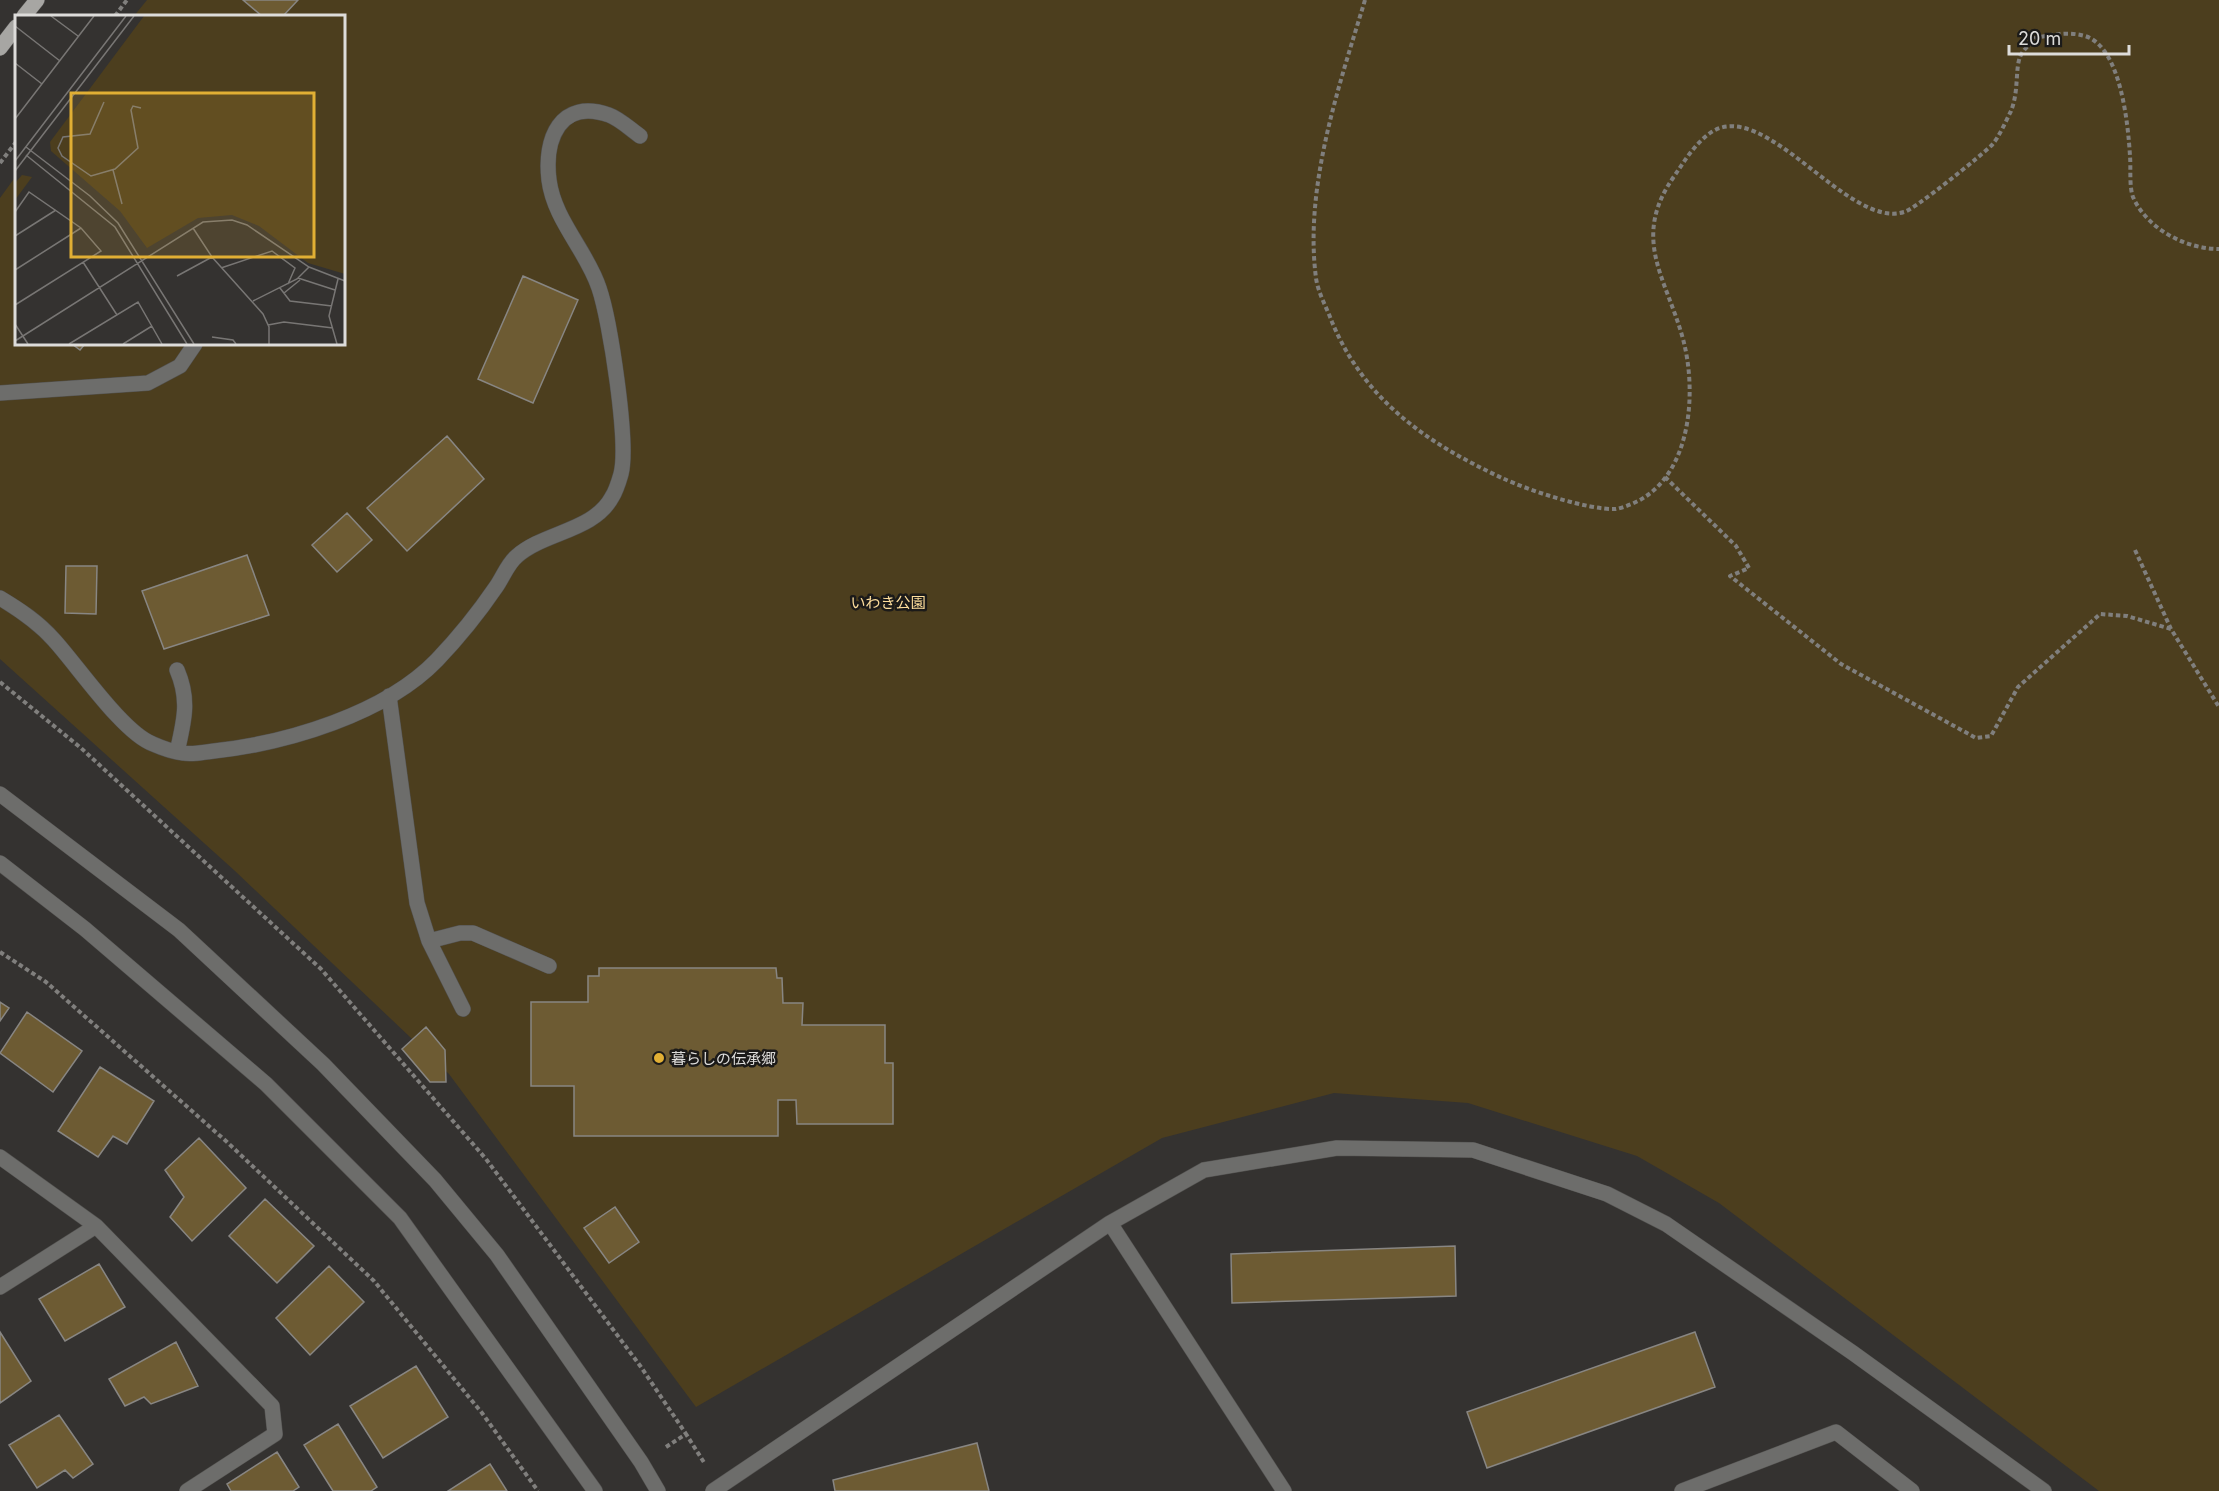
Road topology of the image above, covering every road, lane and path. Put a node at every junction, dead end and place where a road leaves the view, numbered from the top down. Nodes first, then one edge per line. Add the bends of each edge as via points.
1 (37, 0) edge
2 (128, 0) edge
3 (1365, 0) edge
4 (25, 15) edge
5 (116, 15) edge
6 (15, 28) edge
7 (0, 48) edge
8 (640, 136) dead end
9 (15, 143) edge
10 (0, 164) edge
11 (2219, 249) edge
12 (194, 345) edge
13 (0, 393) edge
14 (1665, 477) junction
15 (2135, 550) dead end
16 (0, 598) edge
17 (2171, 629) junction
18 (177, 670) dead end
19 (0, 682) edge
20 (389, 696) junction
21 (2219, 707) edge
22 (177, 752) junction
23 (0, 794) edge
24 (0, 863) edge
25 (429, 941) junction
26 (0, 952) edge
27 (549, 966) dead end
28 (463, 1009) dead end
29 (0, 1157) edge
30 (1110, 1223) junction
31 (96, 1226) junction
32 (0, 1287) edge
33 (686, 1434) dead end
34 (187, 1491) edge
35 (538, 1491) edge
36 (595, 1491) edge
37 (658, 1491) edge
38 (713, 1491) edge
39 (1284, 1491) edge
40 (1682, 1491) edge
41 (1912, 1491) edge
42 (2044, 1491) edge

1 - 4 main road
2 - 5 path
3 - 14 path via 1338,92 1313,232 1317,282 1342,345 1360,374 1383,400 1450,454 1509,482 1571,502 1617,509 1641,500
6 - 7 main road
8 - 20 street via 611,116 590,111 569,114 555,129 550,150 549,180 557,208 599,287 608,329 623,432 622,472 611,500 591,519 516,556 494,590 436,660
9 - 10 path
11 - 14 path via 2202,249 2172,237 2147,218 2133,196 2116,70 2088,37 2067,33 2035,38 2020,56 2018,88 2011,110 1992,144 1904,213 1870,208 1772,140 1751,130 1714,130 1696,145 1654,214 1657,269 1683,340 1690,413 1676,466
12 - 13 street via 180,366 148,383
14 - 17 path via 1736,546 1749,568 1730,576 1841,664 1976,738 1991,736 2018,687 2100,614 2127,616
15 - 17 path
16 - 22 street via 26,613 52,638 119,718 148,743
17 - 21 path
18 - 22 street via 186,702
19 - 33 path via 81,748 321,969 486,1159 641,1367
20 - 22 street via 324,726 274,740 230,749
20 - 25 street via 417,903
23 - 37 street via 179,930 323,1064 435,1180 497,1255
24 - 36 street via 85,929 267,1084 400,1218
25 - 27 street via 473,933
25 - 28 street
26 - 35 path via 46,982 227,1142 374,1281 482,1413
29 - 31 street
30 - 38 street
30 - 39 street
30 - 42 street via 1204,1170 1338,1148 1473,1150 1608,1194 1666,1224
31 - 32 street
31 - 34 street via 272,1406 274,1434
40 - 41 street via 1836,1432

